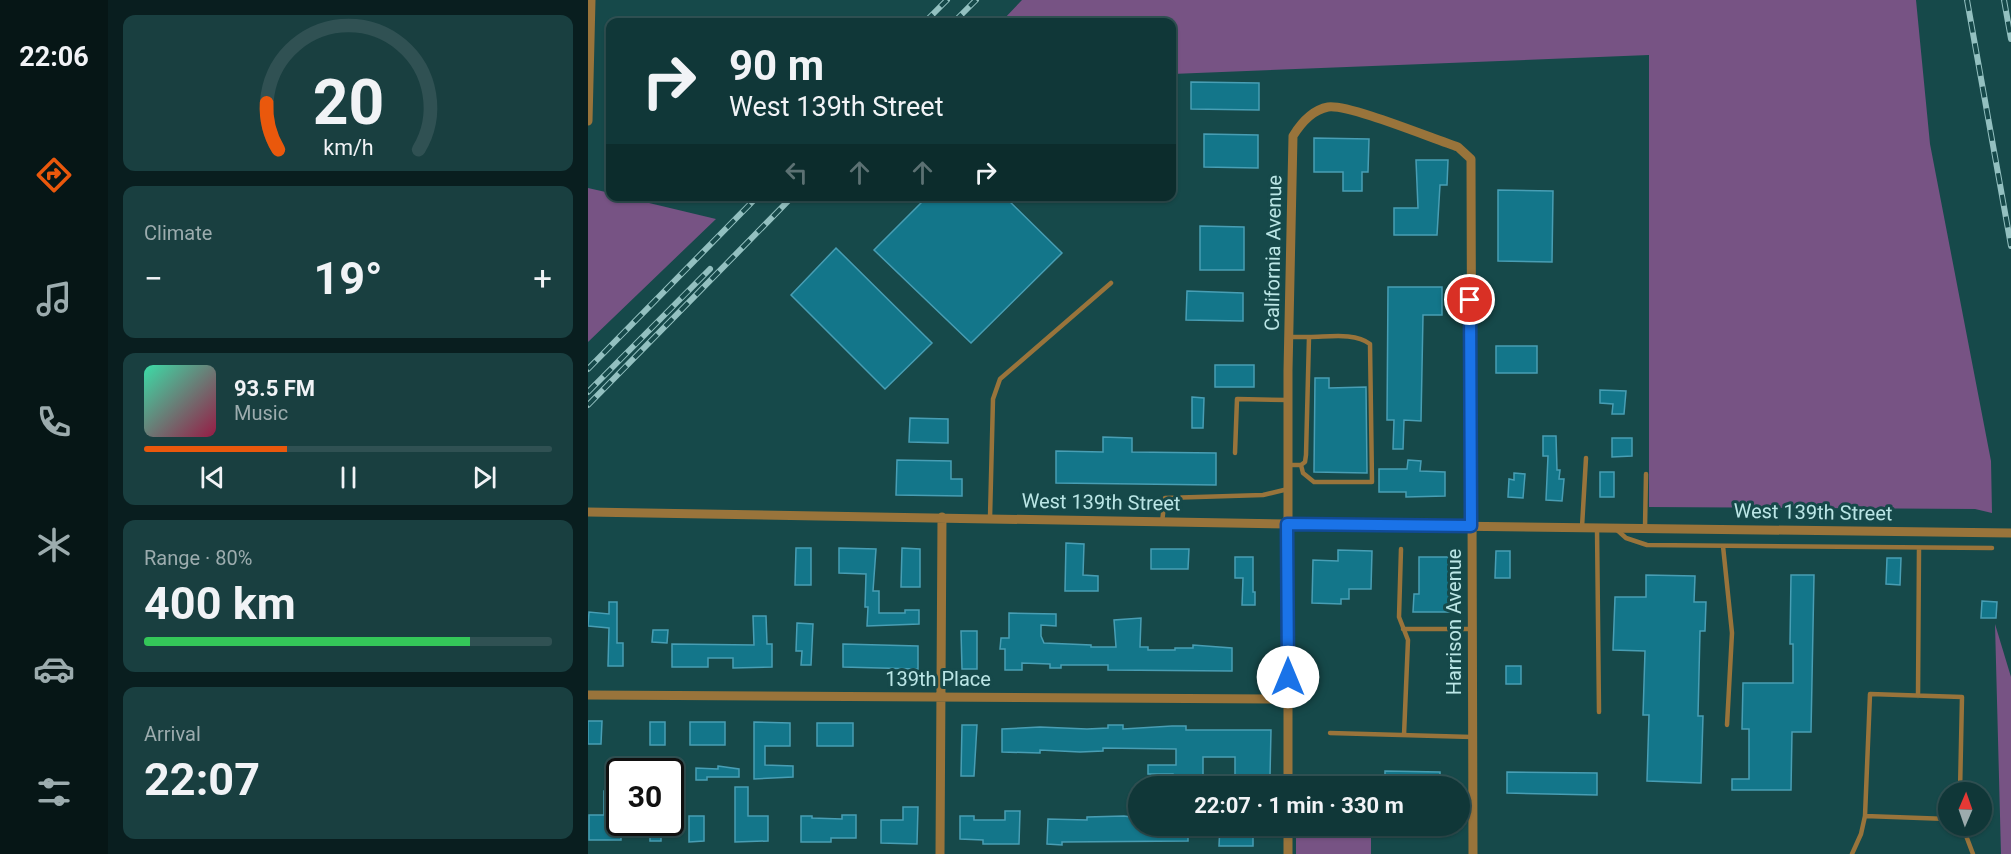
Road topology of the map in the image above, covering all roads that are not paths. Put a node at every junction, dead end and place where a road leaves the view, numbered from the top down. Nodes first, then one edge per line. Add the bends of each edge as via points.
1 (591, 0) edge
2 (588, 121) edge
3 (1293, 136) joint
4 (1111, 283) dead end
5 (1289, 337) junction
6 (1309, 337) junction
7 (1288, 400) junction
8 (1235, 453) dead end
9 (1586, 458) dead end
10 (1288, 465) junction
11 (1301, 465) junction
12 (1646, 474) dead end
13 (1287, 489) junction
14 (588, 512) edge
15 (942, 517) junction
16 (990, 518) junction
17 (1162, 522) junction
18 (1287, 524) junction
19 (1471, 526) junction
20 (1582, 527) junction
21 (1597, 527) junction
22 (1614, 527) junction
23 (1646, 528) junction
24 (2011, 533) edge
25 (1723, 546) junction
26 (1919, 548) junction
27 (1992, 548) dead end
28 (1401, 549) dead end
29 (1403, 628) junction
30 (1472, 629) junction
31 (588, 695) edge
32 (1918, 696) junction
33 (940, 697) junction
34 (1288, 699) junction
35 (1599, 712) dead end
36 (1727, 725) dead end
37 (1330, 733) dead end
38 (1404, 735) junction
39 (1473, 737) junction
40 (1288, 776) edge
41 (1960, 782) edge
42 (1865, 816) junction
43 (1938, 819) edge
44 (1288, 836) edge
45 (1966, 836) edge
46 (940, 854) edge
47 (1288, 854) edge
48 (1473, 854) edge
49 (1852, 854) edge
50 (1973, 854) edge

1 - 2 street
3 - 5 street, California Avenue
3 - 19 street, Harrison Avenue via 1304,119 1328,107 1338,108 1458,147 1471,159
4 - 16 lane via 1000,379 993,399
5 - 6 lane
5 - 7 street, California Avenue
6 - 11 lane via 1306,455
6 - 11 lane via 1352,337 1366,341 1372,348 1372,482 1314,482
7 - 8 lane via 1237,399
7 - 10 street, California Avenue
9 - 20 lane
10 - 11 lane
10 - 13 street, California Avenue
12 - 23 lane
13 - 17 lane via 1263,495 1165,498
13 - 18 street, California Avenue
14 - 15 street, West 139th Street
15 - 16 street, West 139th Street
15 - 33 street
16 - 17 street, West 139th Street
17 - 18 street, West 139th Street
18 - 19 street, West 139th Street
18 - 34 street
19 - 20 street, West 139th Street
19 - 30 street, Harrison Avenue
20 - 21 street, West 139th Street
21 - 22 street, West 139th Street
21 - 35 lane
22 - 23 street, West 139th Street
22 - 25 lane, West 139th Street via 1626,538 1647,545
23 - 24 street, West 139th Street
25 - 26 lane, West 139th Street
25 - 36 lane via 1732,633
26 - 27 lane, West 139th Street
26 - 32 lane
28 - 29 lane via 1399,616
29 - 30 lane
29 - 38 lane via 1408,640
30 - 39 street, Harrison Avenue
31 - 33 street, 139th Place
32 - 41 lane via 1962,697
32 - 42 lane via 1870,694
33 - 34 street, 139th Place
33 - 46 street
34 - 40 street
37 - 38 lane
38 - 39 lane
39 - 48 street, Harrison Avenue
42 - 43 lane
42 - 49 lane
44 - 47 street
45 - 50 lane

